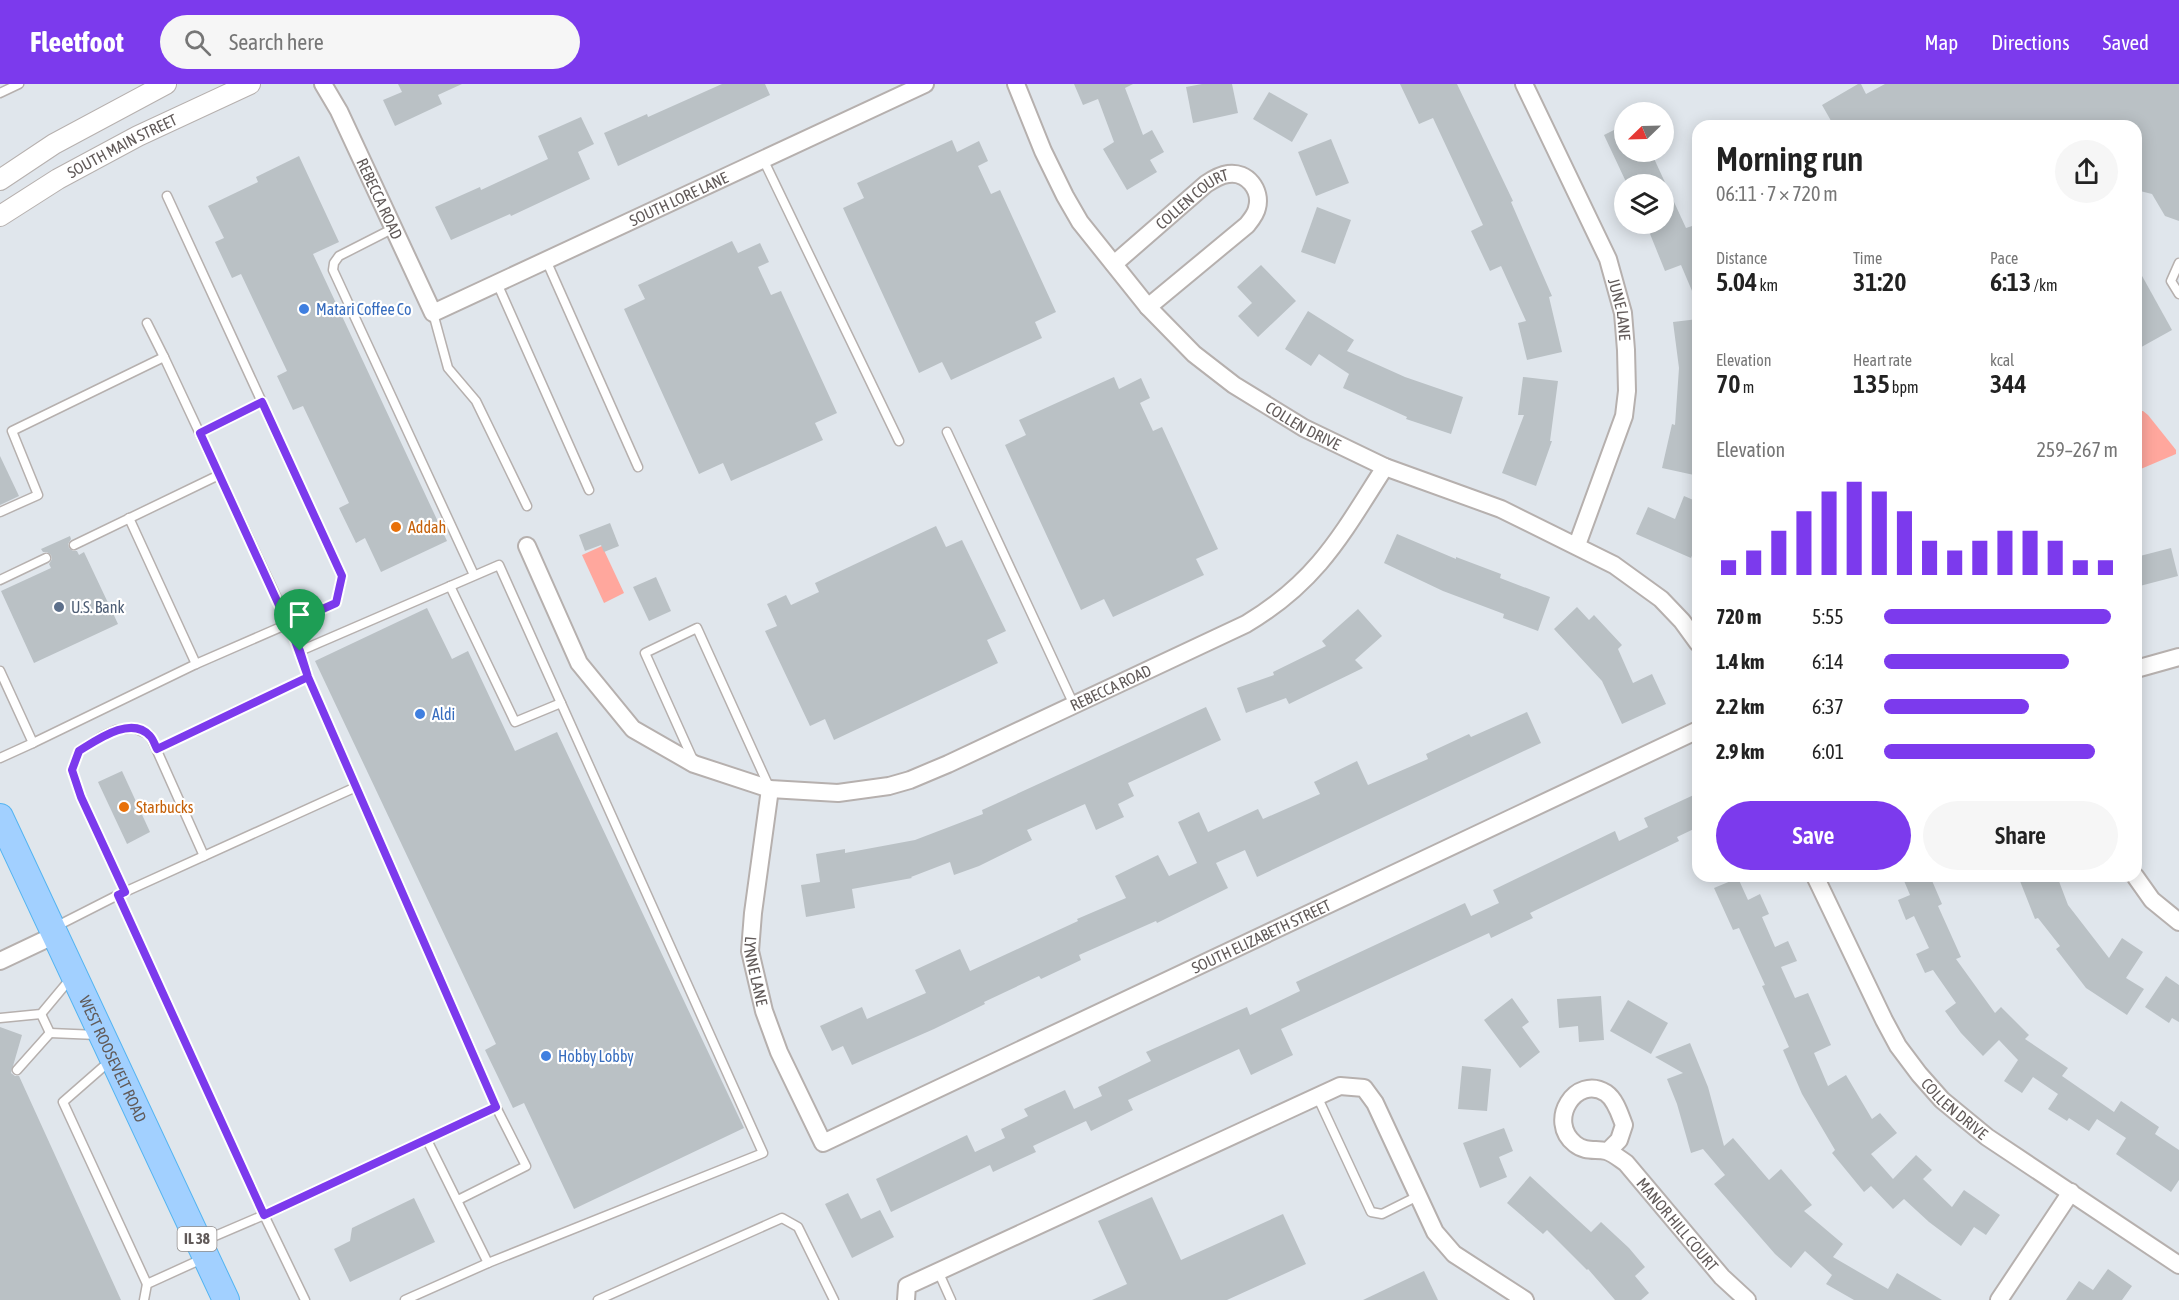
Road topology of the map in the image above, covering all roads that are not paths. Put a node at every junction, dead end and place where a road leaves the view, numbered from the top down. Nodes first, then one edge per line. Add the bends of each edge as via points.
1 (19, 84) edge
2 (166, 84) edge
3 (250, 84) edge
4 (323, 84) edge
5 (924, 84) edge
6 (1016, 84) edge
7 (1524, 84) edge
8 (0, 93) edge
9 (763, 159) junction
10 (0, 180) edge
11 (167, 196) dead end
12 (0, 216) edge
13 (394, 228) junction
14 (546, 260) junction
15 (2179, 263) edge
16 (1114, 264) junction
17 (497, 283) junction
18 (2179, 294) edge
19 (1148, 307) junction
20 (433, 313) junction
21 (147, 322) dead end
22 (164, 357) junction
23 (262, 402) junction
24 (947, 432) dead end
25 (200, 433) junction
26 (899, 441) dead end
27 (638, 467) dead end
28 (1385, 467) junction
29 (219, 475) junction
30 (590, 490) dead end
31 (527, 506) dead end
32 (0, 512) edge
33 (129, 518) junction
34 (74, 544) dead end
35 (1577, 545) junction
36 (527, 546) dead end
37 (46, 558) dead end
38 (474, 575) junction
39 (0, 580) edge
40 (450, 586) junction
41 (289, 624) junction
42 (1692, 635) edge
43 (300, 651) junction
44 (2179, 657) edge
45 (196, 664) junction
46 (2142, 667) edge
47 (0, 671) edge
48 (308, 677) junction
49 (561, 703) junction
50 (1074, 705) junction
51 (1692, 733) edge
52 (33, 743) junction
53 (157, 749) junction
54 (0, 758) edge
55 (694, 764) junction
56 (356, 787) junction
57 (770, 789) junction
58 (0, 817) edge
59 (204, 856) junction
60 (1818, 882) edge
61 (2139, 882) edge
62 (122, 894) junction
63 (2179, 922) edge
64 (53, 932) junction
65 (0, 961) edge
66 (74, 975) junction
67 (41, 1014) junction
68 (0, 1017) edge
69 (50, 1033) junction
70 (101, 1035) junction
71 (112, 1058) junction
72 (17, 1070) dead end
73 (1317, 1096) junction
74 (496, 1107) junction
75 (427, 1140) junction
76 (823, 1143) joint
77 (1608, 1151) dead end
78 (2071, 1191) junction
79 (1418, 1196) junction
80 (458, 1200) junction
81 (264, 1215) junction
82 (202, 1250) junction
83 (488, 1263) junction
84 (2179, 1265) edge
85 (938, 1272) junction
86 (147, 1284) junction
87 (144, 1300) edge
88 (225, 1300) edge
89 (305, 1300) edge
90 (405, 1300) edge
91 (598, 1300) edge
92 (834, 1300) edge
93 (906, 1300) edge
94 (951, 1300) edge
95 (1525, 1300) edge
96 (1747, 1300) edge
97 (1998, 1300) edge

1 - 8 lane
2 - 10 street, SOUTH MAIN STREET via 54,144
3 - 12 street, SOUTH MAIN STREET via 138,136
4 - 13 street, REBECCA ROAD
5 - 9 street, SOUTH LORE LANE
6 - 16 street, COLLEN DRIVE via 1065,196 1080,222
7 - 35 street, JUNE LANE via 1608,259 1623,313 1627,391 1624,416
9 - 14 street, SOUTH LORE LANE
9 - 26 lane
11 - 23 lane
13 - 20 street, REBECCA ROAD
13 - 38 lane via 339,256 333,270
14 - 17 street, SOUTH LORE LANE
14 - 27 lane
15 - 18 lane via 2171,281
16 - 19 street, COLLEN DRIVE
16 - 19 street, COLLEN COURT via 1215,178 1242,175 1253,183 1259,197 1257,211 1247,225
17 - 20 street, SOUTH LORE LANE
17 - 30 lane
19 - 28 street, COLLEN DRIVE via 1194,354 1243,391 1304,428
20 - 31 lane via 448,368 476,401
21 - 22 lane
22 - 25 lane
22 - 32 lane via 12,431 38,495
23 - 25 lane
23 - 41 lane via 342,576 336,603
24 - 50 lane
25 - 29 lane
28 - 35 street, COLLEN DRIVE via 1501,509
28 - 50 street, REBECCA ROAD via 1330,552 1290,595 1246,624
29 - 33 lane
29 - 41 lane
33 - 34 lane
33 - 45 lane
35 - 42 street, COLLEN DRIVE via 1614,565 1661,599
36 - 55 street, REBECCA ROAD via 579,663 633,729
37 - 39 lane
38 - 40 lane
38 - 49 lane via 499,565
40 - 43 lane
40 - 49 lane via 515,722
41 - 43 lane
41 - 45 lane
43 - 48 lane
44 - 46 street
45 - 52 lane
47 - 52 lane
48 - 53 lane
48 - 56 lane
49 - 83 lane via 763,1153
50 - 57 street, REBECCA ROAD via 899,783 838,793
51 - 76 street, SOUTH ELIZABETH STREET
52 - 54 lane
53 - 59 lane
53 - 62 lane via 150,735 134,728 116,730 79,751 72,770
55 - 57 street, REBECCA ROAD
55 - 57 lane via 645,653 697,628
56 - 59 lane
56 - 74 lane
57 - 76 street, LYNNE LANE via 750,951 779,1052
58 - 64 main road, WEST ROOSEVELT ROAD / IL 38
59 - 62 lane
60 - 78 street, COLLEN DRIVE via 1884,1020 1919,1074 1966,1121
61 - 63 street via 2152,900
62 - 64 lane
62 - 81 lane
64 - 65 street
64 - 66 main road, WEST ROOSEVELT ROAD / IL 38
66 - 67 lane
66 - 70 main road, WEST ROOSEVELT ROAD / IL 38
67 - 68 lane
67 - 69 lane
69 - 70 lane
69 - 72 lane
70 - 71 main road, WEST ROOSEVELT ROAD / IL 38
71 - 82 main road, WEST ROOSEVELT ROAD / IL 38
71 - 86 lane via 63,1102
73 - 79 street via 1340,1086 1364,1088 1375,1103
73 - 79 lane via 1371,1212 1382,1214
73 - 85 street
74 - 75 lane
74 - 80 lane via 526,1166
75 - 80 lane
75 - 81 lane
77 - 96 street, MANOR HILL COURT via 1626,1163 1722,1278
78 - 84 street, COLLEN DRIVE
78 - 97 street
79 - 95 street via 1435,1232 1454,1254
80 - 83 lane
81 - 82 lane
81 - 89 lane
82 - 86 lane
82 - 88 main road, WEST ROOSEVELT ROAD / IL 38
83 - 90 lane
85 - 93 street via 907,1286
85 - 94 lane
86 - 87 lane
91 - 92 lane via 782,1218 798,1227

